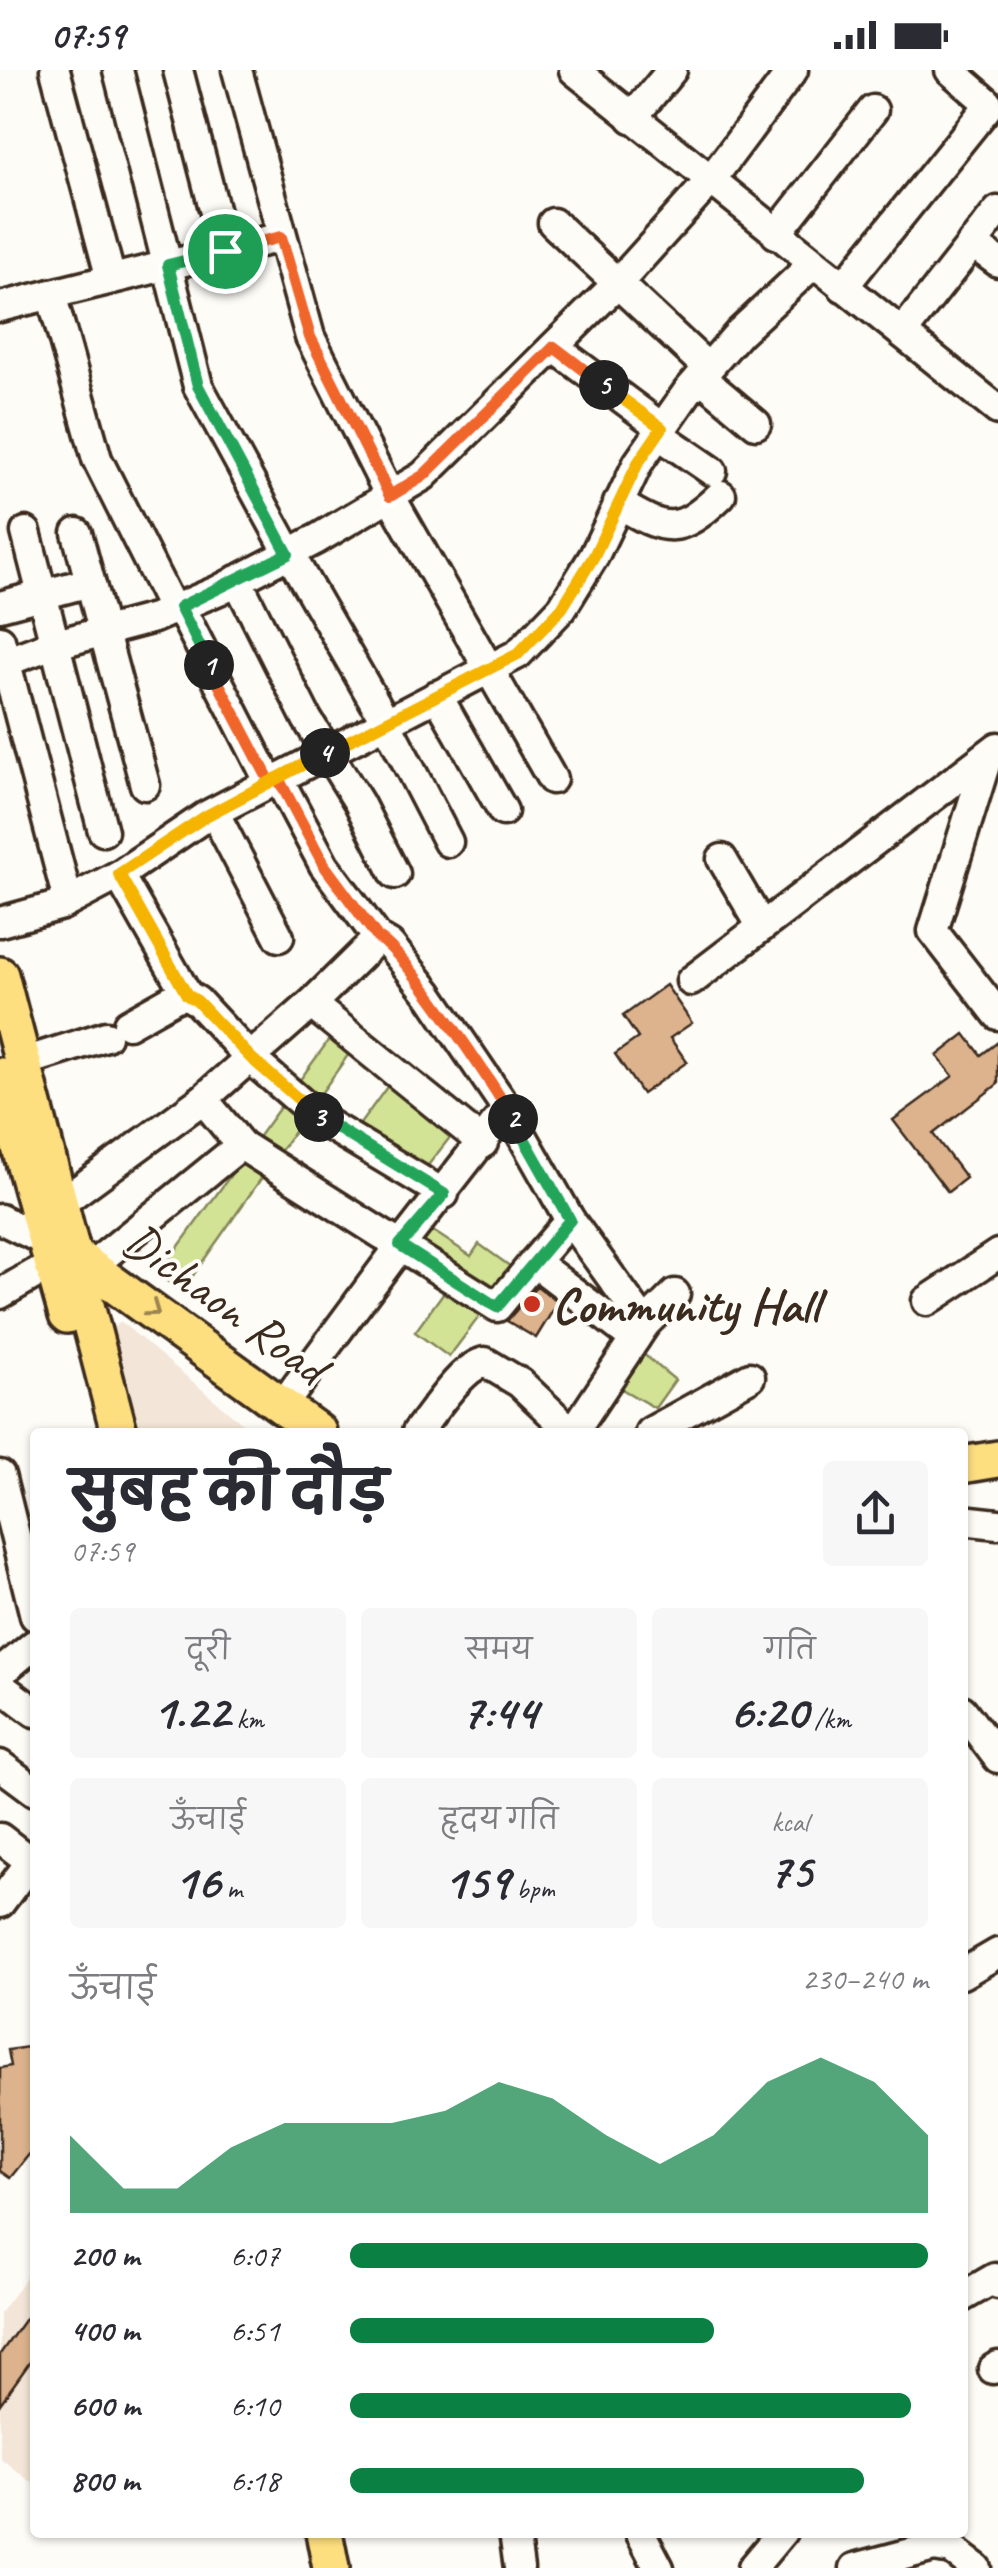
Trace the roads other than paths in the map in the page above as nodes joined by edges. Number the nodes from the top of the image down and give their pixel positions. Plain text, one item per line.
1 (55, 70) edge
2 (118, 70) edge
3 (178, 70) edge
4 (236, 70) edge
5 (574, 70) edge
6 (672, 70) edge
7 (793, 70) edge
8 (950, 70) edge
9 (874, 110) dead end
10 (632, 118) junction
11 (710, 181) junction
12 (998, 211) edge
13 (554, 223) dead end
14 (776, 234) junction
15 (281, 237) junction
16 (972, 242) junction
17 (225, 251) junction
18 (998, 262) edge
19 (814, 264) junction
20 (168, 265) junction
21 (111, 279) junction
22 (617, 284) junction
23 (843, 286) junction
24 (51, 294) junction
25 (0, 307) edge
26 (902, 333) junction
27 (554, 347) junction
28 (704, 373) junction
29 (998, 410) edge
30 (756, 424) dead end
31 (660, 431) junction
32 (390, 496) junction
33 (618, 503) junction
34 (26, 532) dead end
35 (77, 533) dead end
36 (288, 554) junction
37 (237, 580) junction
38 (90, 582) junction
39 (41, 596) junction
40 (0, 606) edge
41 (176, 608) junction
42 (102, 632) junction
43 (54, 645) junction
44 (2, 655) edge
45 (487, 670) junction
46 (438, 695) junction
47 (386, 722) junction
48 (993, 751) edge
49 (328, 752) junction
50 (552, 779) dead end
51 (274, 780) junction
52 (145, 785) dead end
53 (503, 811) dead end
54 (214, 812) junction
55 (103, 831) dead end
56 (448, 842) dead end
57 (722, 859) dead end
58 (119, 874) junction
59 (395, 874) dead end
60 (68, 901) junction
61 (0, 922) edge
62 (762, 927) junction
63 (280, 937) dead end
64 (378, 938) junction
65 (0, 975) edge
66 (691, 982) dead end
67 (187, 995) junction
68 (311, 1004) junction
69 (998, 1015) edge
70 (251, 1058) junction
71 (18, 1076) edge
72 (203, 1100) junction
73 (507, 1110) junction
74 (483, 1143) junction
75 (241, 1145) junction
76 (444, 1194) junction
77 (62, 1203) junction
78 (0, 1219) edge
79 (570, 1220) junction
80 (400, 1245) junction
81 (998, 1254) edge
82 (66, 1256) junction
83 (534, 1262) junction
84 (0, 1294) edge
85 (675, 1294) dead end
86 (927, 1301) dead end
87 (640, 1332) junction
88 (750, 1377) dead end
89 (282, 1406) junction
90 (94, 1428) edge
91 (118, 1428) edge
92 (312, 1428) edge
93 (420, 1428) edge
94 (566, 1428) edge
95 (569, 1428) edge
96 (657, 1428) edge
97 (998, 1458) edge
98 (968, 1464) edge
99 (0, 1475) edge
100 (968, 1521) edge
101 (998, 1524) edge
102 (30, 1596) edge
103 (30, 1648) edge
104 (0, 1673) edge
105 (0, 1686) edge
106 (30, 1708) edge
107 (968, 1718) edge
108 (998, 1758) edge
109 (0, 1765) edge
110 (30, 1787) edge
111 (0, 1838) edge
112 (30, 1857) edge
113 (30, 1863) edge
114 (0, 1903) edge
115 (998, 2284) edge
116 (968, 2293) edge
117 (325, 2538) edge
118 (348, 2538) edge
119 (515, 2538) edge
120 (643, 2538) edge
121 (777, 2538) edge
122 (931, 2540) edge
123 (889, 2564) edge
124 (331, 2568) edge
125 (352, 2568) edge
126 (519, 2568) edge
127 (659, 2568) edge
128 (752, 2568) edge
129 (855, 2568) edge
130 (976, 2568) edge

1 - 21 street
2 - 20 street
3 - 17 street
4 - 15 street
5 - 10 street
6 - 10 street
7 - 11 street
8 - 23 street
9 - 14 street
10 - 11 street
11 - 14 street
11 - 22 street
12 - 16 street
13 - 22 street
14 - 19 street
15 - 17 street
15 - 32 street
16 - 18 street
16 - 26 street
17 - 20 street
19 - 23 street
19 - 28 street
20 - 21 street
20 - 36 street
21 - 24 street
22 - 27 street
22 - 28 street
23 - 26 street
24 - 25 street
24 - 41 street
26 - 29 street
27 - 31 street
27 - 32 street
28 - 30 street
28 - 31 street
31 - 33 street
31 - 33 street
32 - 36 street
32 - 45 street
33 - 45 street
34 - 39 street
35 - 38 street
36 - 37 street
36 - 47 street
37 - 41 street
37 - 49 street
38 - 39 street
38 - 42 street
39 - 40 street
39 - 43 street
41 - 42 street
41 - 51 street
42 - 43 street
42 - 52 street
43 - 44 street
43 - 55 street
44 - 60 street
45 - 46 street
45 - 50 street
46 - 47 street
46 - 53 street
47 - 49 street
47 - 56 street
48 - 62 street
48 - 69 street
49 - 51 street
49 - 59 street
51 - 54 street
51 - 64 street
54 - 58 street
54 - 63 street
57 - 62 street
58 - 60 street
58 - 67 street
60 - 61 street
62 - 66 street
64 - 68 street
64 - 73 street
65 - 71 main road
67 - 70 street
67 - 71 street
68 - 70 street
68 - 74 street
70 - 72 street
70 - 76 street
71 - 77 main road
71 - 82 main road
72 - 75 street
72 - 77 street
73 - 74 street
73 - 79 street
74 - 76 street
75 - 80 street
75 - 82 street
76 - 80 street
77 - 82 main road
78 - 82 street, Dichaon Road
79 - 83 street
79 - 87 street
80 - 83 street
80 - 89 street
81 - 86 street
82 - 84 street
82 -> 89 main road, Dichaon Road
82 - 90 main road
82 - 91 main road
83 - 87 street
85 - 87 street
87 - 95 street
88 - 96 street
89 - 92 main road, Dichaon Road
93 - 94 street
97 - 98 main road
99 - 102 street
100 - 101 street
103 - 104 street
105 - 106 street
107 - 108 street
109 - 110 street
111 - 112 street
113 - 114 street
115 - 116 street
117 - 124 main road
118 - 125 main road
119 - 126 street
120 - 127 street
121 - 128 street
122 - 123 street
122 - 130 street
123 - 129 street

